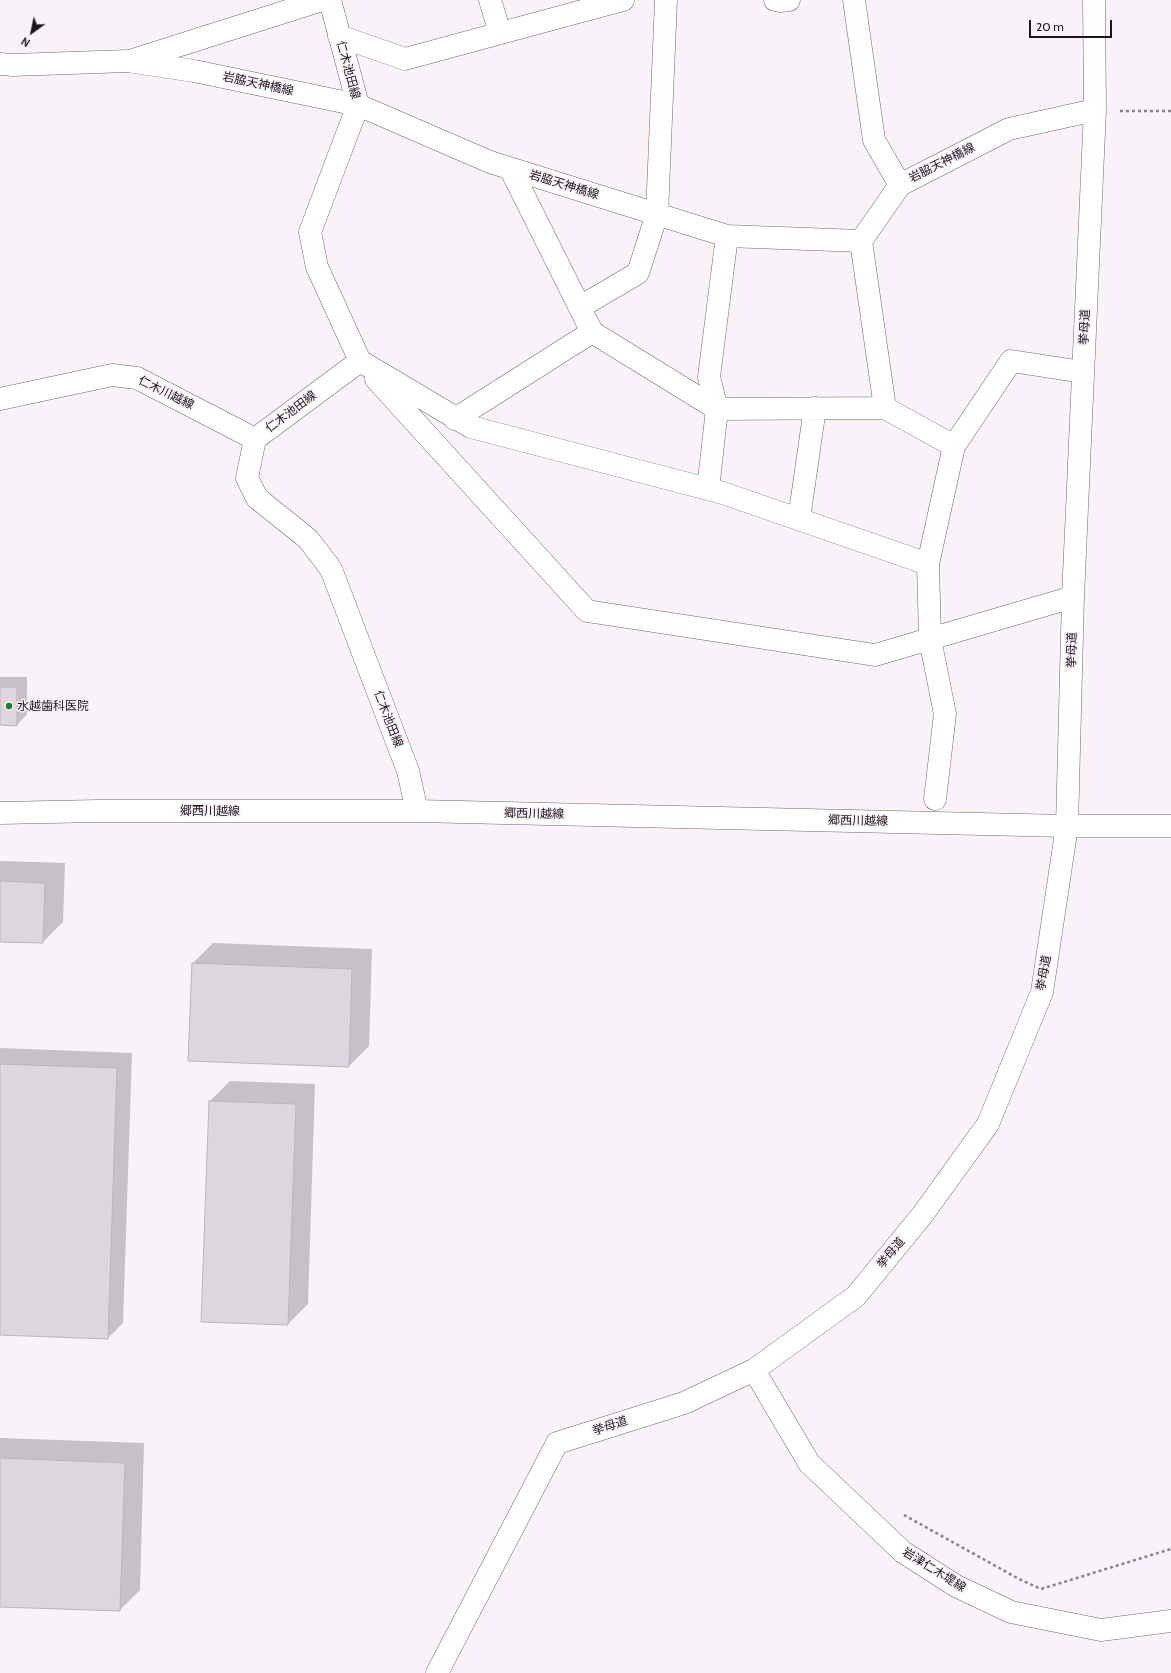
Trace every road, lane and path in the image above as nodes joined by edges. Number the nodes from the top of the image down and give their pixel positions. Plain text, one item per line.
1 (322, 0) edge
2 (330, 0) edge
3 (490, 0) edge
4 (623, 0) edge
5 (666, 0) edge
6 (775, 0) edge
7 (790, 0) edge
8 (854, 0) edge
9 (1094, 0) edge
10 (500, 33) junction
11 (339, 36) junction
12 (128, 61) junction
13 (0, 64) edge
14 (358, 105) junction
15 (1095, 110) junction
16 (1171, 111) edge
17 (510, 168) junction
18 (900, 185) junction
19 (658, 214) junction
20 (727, 236) junction
21 (861, 241) junction
22 (580, 307) junction
23 (592, 332) junction
24 (360, 361) junction
25 (1083, 372) junction
26 (0, 399) edge
27 (815, 408) junction
28 (885, 408) junction
29 (717, 409) junction
30 (455, 419) junction
31 (255, 439) junction
32 (954, 446) junction
33 (708, 489) junction
34 (799, 519) junction
35 (928, 564) junction
36 (1073, 597) junction
37 (930, 639) junction
38 (935, 800) dead end
39 (417, 811) junction
40 (0, 814) edge
41 (1067, 826) junction
42 (1171, 826) edge
43 (754, 1370) junction
44 (900, 1513) dead end
45 (1171, 1549) edge
46 (1171, 1621) edge
47 (437, 1673) edge

1 - 12 street
2 - 11 street, 仁木池田線
3 - 10 street
4 - 10 street
5 - 19 street
6 - 7 street
8 - 18 street
9 - 15 street, 挙母道
10 - 11 street
11 - 14 street, 仁木池田線
12 - 13 street, 岩脇天神橋線
12 - 14 street, 岩脇天神橋線
14 - 17 street, 岩脇天神橋線
14 - 24 street, 仁木池田線
15 - 16 path
15 - 18 street, 岩脇天神橋線
15 - 25 street, 挙母道
17 - 19 street, 岩脇天神橋線
17 - 22 street
18 - 21 street, 岩脇天神橋線
19 - 20 street, 岩脇天神橋線
19 - 22 street
20 - 21 street, 岩脇天神橋線
20 - 29 street
21 - 28 street
22 - 23 street
23 - 29 street
23 - 30 street
24 - 30 street
24 - 31 street, 仁木池田線
24 - 37 street
25 - 32 street
25 - 36 street, 挙母道
26 - 31 street, 仁木川越線
27 - 28 street
27 - 29 street
27 - 34 street
28 - 32 street
29 - 33 street
30 - 33 street
31 - 39 street, 仁木池田線
32 - 35 street
33 - 34 street
34 - 35 street
35 - 37 street
36 - 37 street
36 - 41 street, 挙母道
37 - 38 street
39 - 40 street, 郷西川越線
39 - 41 street, 郷西川越線
41 - 42 street, 郷西川越線
41 - 43 street, 挙母道
43 - 46 street, 岩津仁木堤線
43 - 47 street, 挙母道
44 - 45 path

